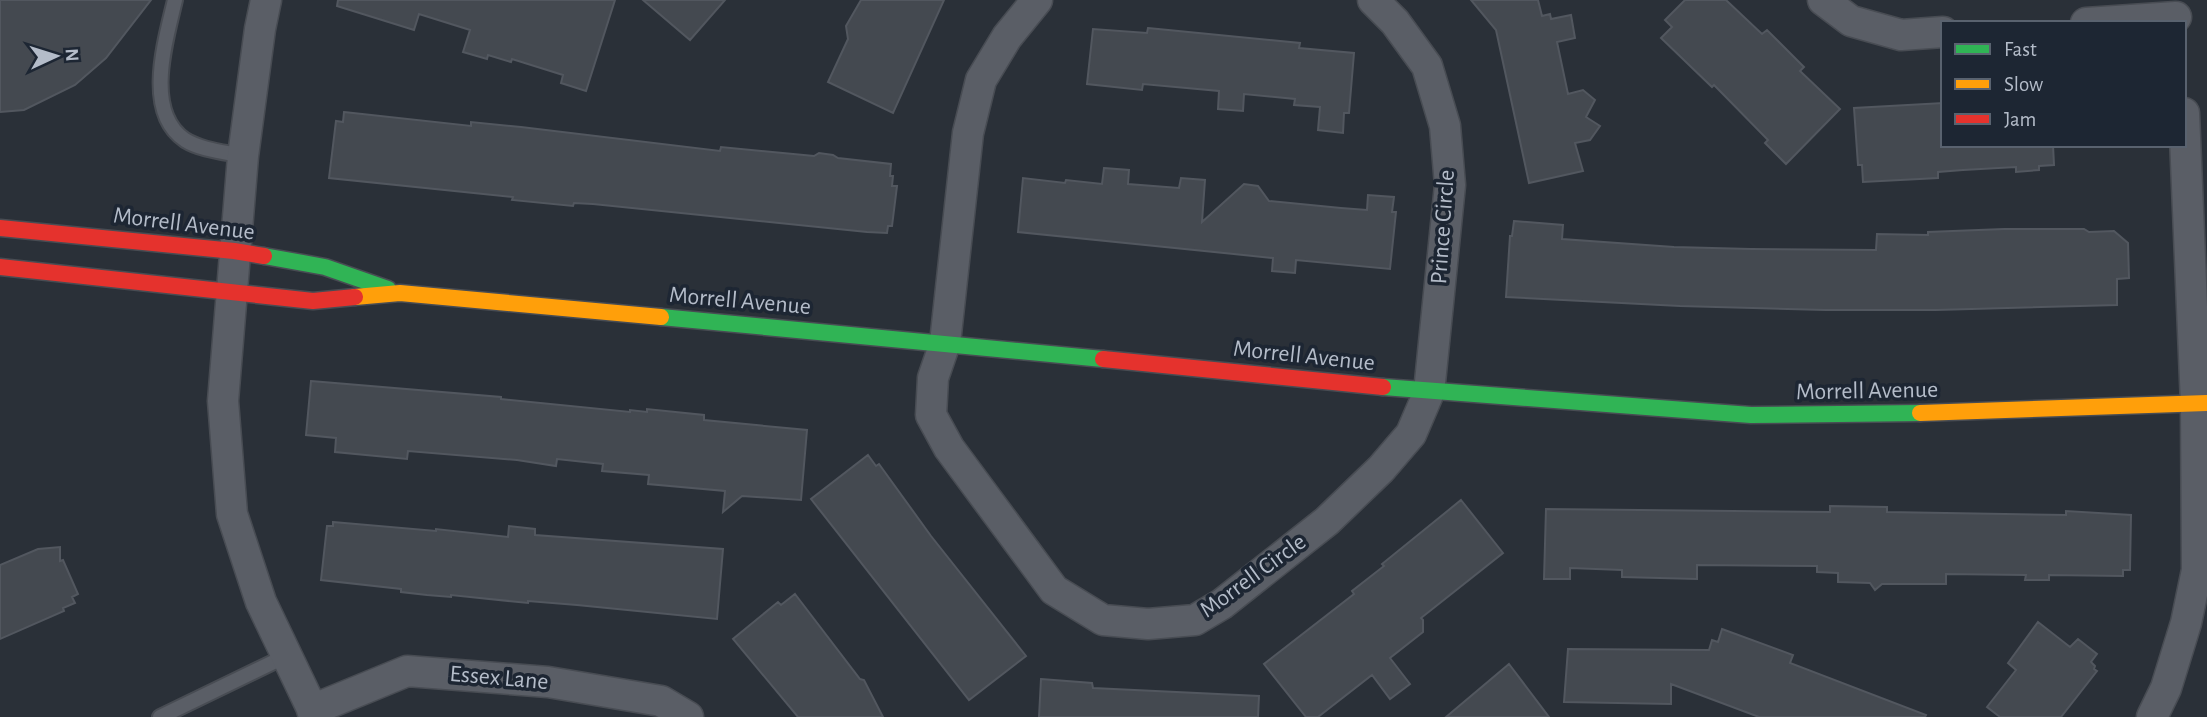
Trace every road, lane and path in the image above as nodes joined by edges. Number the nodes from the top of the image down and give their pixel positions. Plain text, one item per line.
1 (175, 0) edge
2 (266, 0) edge
3 (1037, 0) edge
4 (1373, 0) edge
5 (1823, 0) edge
6 (2175, 13) edge
7 (2104, 21) edge
8 (1941, 32) edge
9 (2193, 130) edge
10 (243, 156) junction
11 (0, 228) edge
12 (234, 251) junction
13 (0, 267) edge
14 (230, 291) junction
15 (400, 293) junction
16 (2200, 306) edge
17 (945, 343) junction
18 (1429, 392) junction
19 (2202, 403) edge
20 (2197, 625) edge
21 (286, 656) junction
22 (314, 714) edge
23 (160, 717) edge
24 (688, 717) edge
25 (2152, 717) edge

1 - 10 lane
2 - 10 street
3 - 17 street
4 - 18 street, Prince Circle
5 - 8 street
6 - 7 street
9 - 16 street
10 - 12 street
11 - 12 street, Morrell Avenue
12 - 14 street
12 - 15 street, Morrell Avenue
13 - 14 street, Morrell Avenue
14 - 15 street, Morrell Avenue
14 - 21 street
15 - 17 street, Morrell Avenue
16 - 19 street
17 - 18 street, Morrell Avenue
17 - 18 street, Morrell Circle
18 - 19 street, Morrell Avenue
19 - 20 street
20 - 25 street
21 - 22 street
21 - 23 lane
22 - 24 street, Essex Lane

